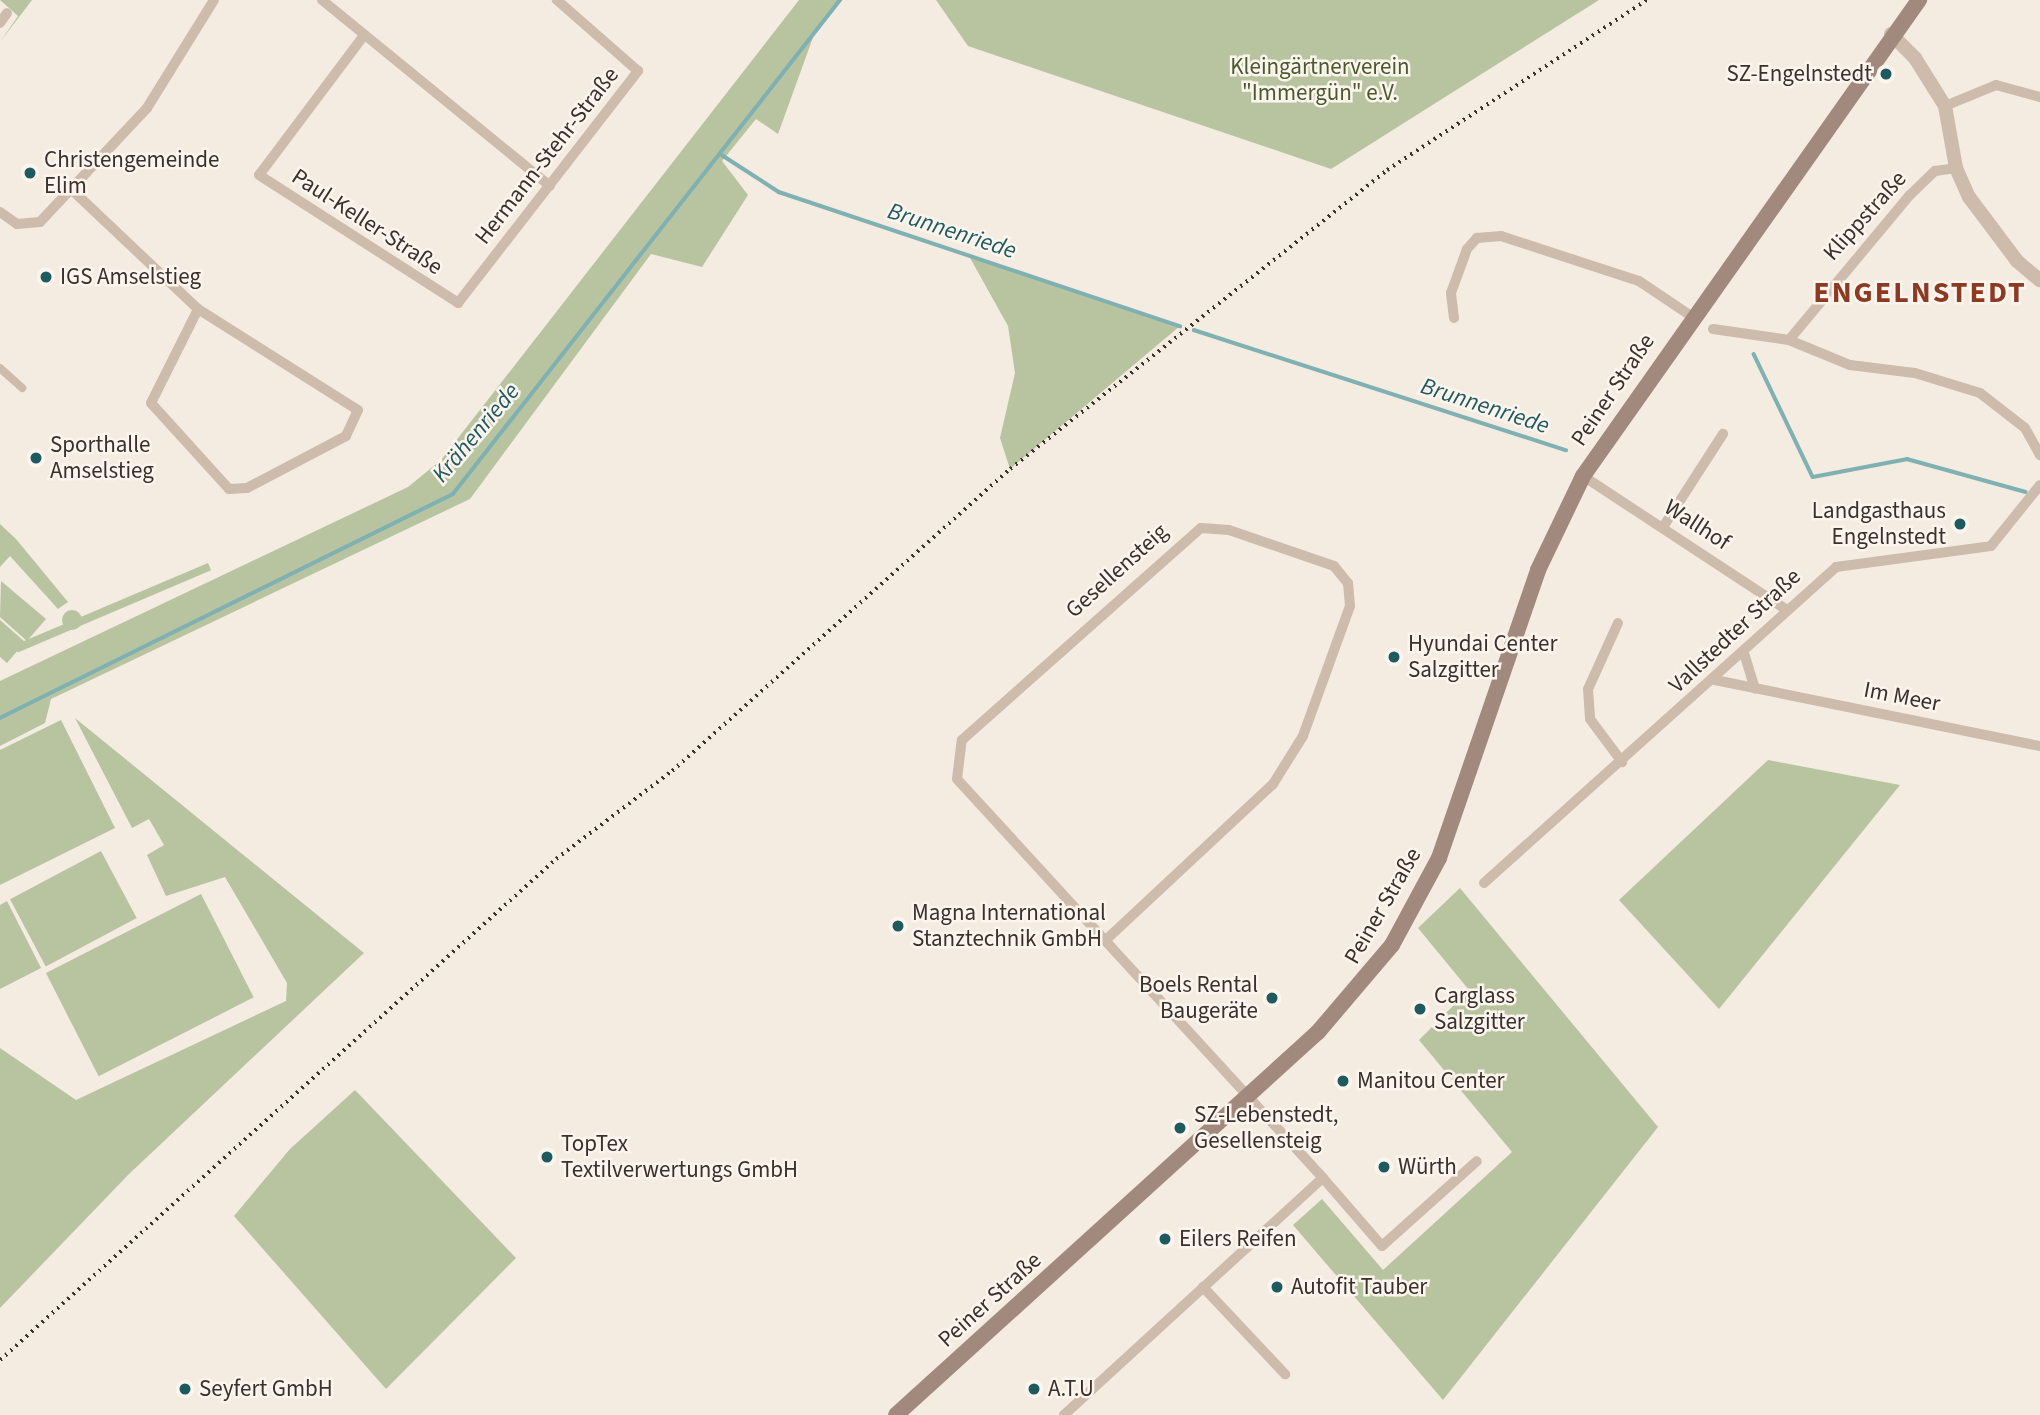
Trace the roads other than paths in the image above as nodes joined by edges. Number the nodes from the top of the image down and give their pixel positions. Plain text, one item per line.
1 (215, 0) edge
2 (322, 0) edge
3 (557, 0) edge
4 (1919, 0) edge
5 (1891, 34) junction
6 (362, 38) junction
7 (2040, 97) edge
8 (1945, 106) junction
9 (1956, 168) junction
10 (550, 186) junction
11 (71, 188) junction
12 (0, 212) edge
13 (2040, 280) edge
14 (458, 303) joint
15 (198, 309) junction
16 (1691, 316) junction
17 (1454, 318) dead end
18 (1713, 329) dead end
19 (1789, 340) junction
20 (0, 368) edge
21 (22, 388) dead end
22 (1723, 434) dead end
23 (2040, 455) edge
24 (1583, 476) junction
25 (2039, 483) edge
26 (1663, 527) junction
27 (1787, 610) junction
28 (1618, 623) dead end
29 (1744, 653) junction
30 (1715, 680) junction
31 (1755, 688) junction
32 (2040, 746) edge
33 (1622, 762) junction
34 (1484, 883) dead end
35 (1107, 939) junction
36 (1247, 1094) junction
37 (1477, 1161) dead end
38 (1323, 1178) junction
39 (1203, 1287) junction
40 (1285, 1374) dead end
41 (896, 1415) edge
42 (1064, 1415) edge

1 - 11 street
2 - 6 street
3 - 10 street, Hermann-Stehr-Straße
4 - 5 main road, Peiner Straße
5 - 8 street
5 - 16 main road, Peiner Straße
6 - 10 street
6 - 14 street, Paul-Keller-Straße
7 - 8 street
8 - 9 street
9 - 13 street
9 - 19 street, Klippstraße
10 - 14 street, Hermann-Stehr-Straße
11 - 12 street
11 - 15 street
15 - 15 street
16 - 17 street
16 - 24 main road, Peiner Straße
18 - 19 street
19 - 23 street
20 - 21 street
22 - 26 street
24 - 26 street, Wallhof
24 - 36 main road, Peiner Straße
25 - 27 street, Vallstedter Straße
26 - 27 street, Wallhof
27 - 29 street, Vallstedter Straße
28 - 33 street
29 - 30 street, Vallstedter Straße
29 - 31 street
30 - 31 street, Im Meer
30 - 33 street, Vallstedter Straße
31 - 32 street, Im Meer
33 - 34 street, Vallstedter Straße
35 - 35 street, Gesellensteig
35 - 36 street, Gesellensteig
36 - 38 street, Gesellensteig
36 - 41 main road, Peiner Straße
37 - 38 street, Gesellensteig
38 - 39 street
39 - 40 street
39 - 42 street

